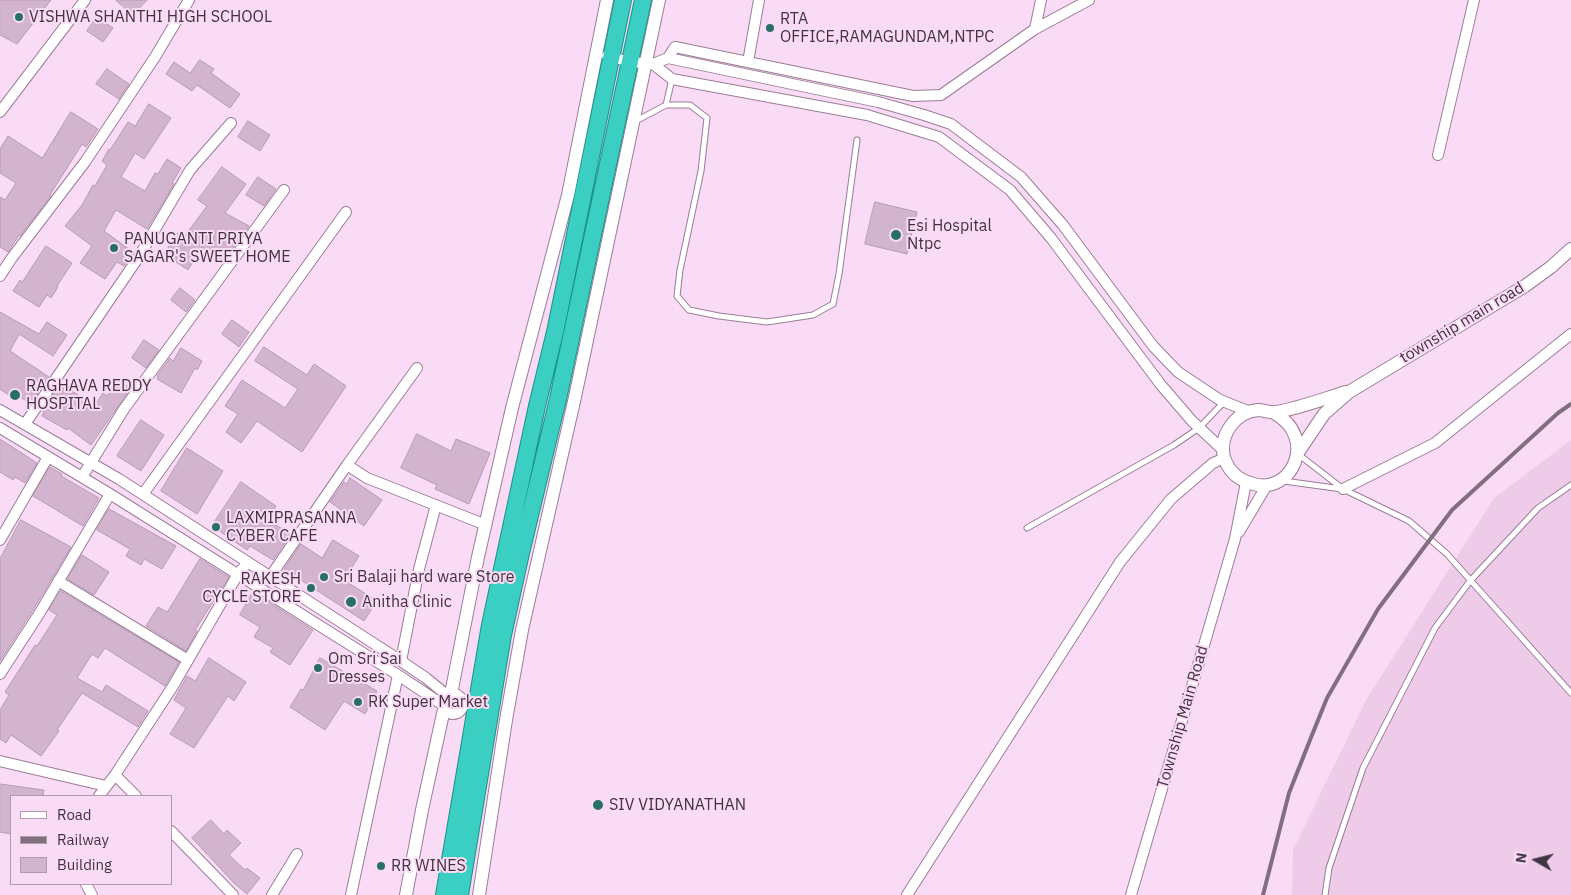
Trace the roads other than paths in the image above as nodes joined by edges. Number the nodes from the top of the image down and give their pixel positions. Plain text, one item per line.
1 (85, 0) edge
2 (189, 0) edge
3 (607, 0) edge
4 (623, 0) edge
5 (643, 0) edge
6 (659, 0) edge
7 (759, 0) edge
8 (1041, 0) edge
9 (1089, 0) edge
10 (1474, 0) edge
11 (1034, 29) junction
12 (604, 56) junction
13 (668, 58) junction
14 (748, 62) junction
15 (644, 63) junction
16 (672, 79) junction
17 (666, 105) junction
18 (593, 109) junction
19 (0, 112) edge
20 (634, 122) junction
21 (231, 123) dead end
22 (857, 140) dead end
23 (1438, 155) dead end
24 (284, 190) dead end
25 (346, 212) dead end
26 (1571, 249) edge
27 (0, 276) edge
28 (1571, 334) edge
29 (417, 368) dead end
30 (1349, 392) junction
31 (1224, 402) junction
32 (0, 410) edge
33 (1250, 412) junction
34 (1274, 413) junction
35 (25, 424) junction
36 (0, 428) edge
37 (1199, 428) junction
38 (1224, 454) junction
39 (1297, 454) junction
40 (48, 457) junction
41 (91, 463) junction
42 (347, 465) junction
43 (82, 477) junction
44 (1246, 482) junction
45 (1273, 483) junction
46 (1571, 485) edge
47 (1342, 489) junction
48 (110, 494) junction
49 (144, 494) junction
50 (436, 505) junction
51 (486, 525) junction
52 (1026, 528) dead end
53 (1235, 539) junction
54 (0, 540) edge
55 (248, 562) junction
56 (238, 574) junction
57 (270, 577) junction
58 (58, 581) junction
59 (1470, 581) junction
60 (188, 660) junction
61 (401, 661) junction
62 (0, 674) edge
63 (398, 675) junction
64 (1571, 693) edge
65 (446, 701) junction
66 (483, 716) junction
67 (0, 761) edge
68 (115, 775) junction
69 (106, 786) junction
70 (100, 795) edge
71 (135, 795) edge
72 (172, 832) edge
73 (297, 854) dead end
74 (233, 895) edge
75 (272, 895) edge
76 (350, 895) edge
77 (406, 895) edge
78 (444, 895) edge
79 (460, 895) edge
80 (479, 895) edge
81 (907, 895) edge
82 (1131, 895) edge
83 (1325, 895) edge

1 - 19 street
2 - 27 street
3 - 12 street
4 - 12 highway
5 - 15 highway
6 - 15 street
7 - 14 street
8 - 11 street
9 - 11 street
10 - 23 street
11 - 14 street
12 - 15 street
12 - 18 highway
13 - 14 street
13 - 15 street
13 - 31 street
15 - 16 street
15 - 20 street
15 - 66 highway
16 - 17 lane
16 - 37 street
17 - 20 lane
17 - 22 lane
18 - 51 street
18 - 66 highway
20 - 66 street
21 - 35 street
24 - 41 street
25 - 49 street
26 - 30 street, township main road
28 - 47 street
29 - 42 street
30 - 34 street, township main road
30 - 39 street, township main road
31 - 33 street
31 - 37 lane
32 - 35 street
33 - 34 street, township main road
33 - 38 street
34 - 39 street
35 - 41 street
36 - 40 street
37 - 38 street
37 - 52 lane
38 - 44 street
38 - 81 street
39 - 45 street, township main road
39 - 47 lane
40 - 43 street
40 - 54 street
41 - 43 street
41 - 49 street
42 - 50 street
42 - 57 street
43 - 48 street
44 - 45 street
44 - 53 street, Township Main Road
45 - 47 lane
45 - 53 street, Township Main Road
46 - 59 lane
47 - 59 lane
48 - 56 street
48 - 58 street
49 - 55 street
50 - 51 street
50 - 61 street
51 - 65 street
53 - 82 street, Township Main Road
55 - 56 street
55 - 57 street
56 - 60 street
56 - 63 street
57 - 61 street
58 - 60 street
58 - 62 street
59 - 64 lane
59 - 83 lane
60 - 68 street
61 - 65 street
63 - 65 street
63 - 76 street
65 - 66 street
65 - 66 street
65 - 77 street
66 - 78 highway
66 - 79 highway
66 - 80 street
67 - 69 street
68 - 69 street
68 - 71 street
69 - 70 street
72 - 74 street
73 - 75 street

